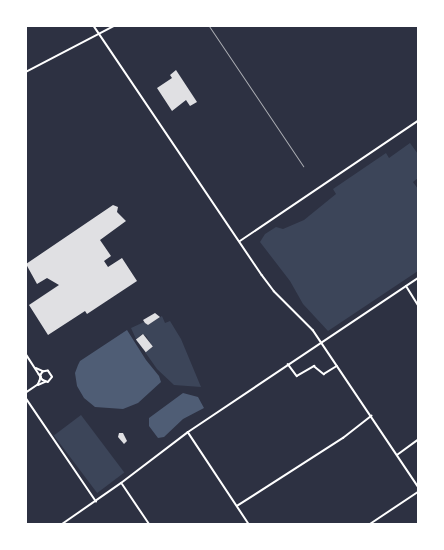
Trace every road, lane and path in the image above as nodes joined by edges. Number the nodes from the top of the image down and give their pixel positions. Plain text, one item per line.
1 (94, 26) edge
2 (114, 26) edge
3 (100, 34) junction
4 (26, 72) edge
5 (418, 121) edge
6 (240, 241) junction
7 (418, 278) edge
8 (406, 286) junction
9 (418, 304) edge
10 (321, 342) junction
11 (26, 354) edge
12 (288, 364) junction
13 (34, 366) junction
14 (338, 366) junction
15 (45, 371) junction
16 (41, 377) junction
17 (46, 382) junction
18 (38, 385) junction
19 (26, 393) edge
20 (26, 398) edge
21 (371, 416) junction
22 (188, 432) junction
23 (418, 440) edge
24 (397, 455) junction
25 (121, 483) junction
26 (418, 486) edge
27 (418, 492) edge
28 (96, 501) junction
29 (236, 506) junction
30 (62, 524) edge
31 (149, 524) edge
32 (249, 524) edge
33 (370, 524) edge

1 - 3 street
2 - 3 street
3 - 4 street
3 - 6 street
5 - 6 street
6 - 10 street
7 - 8 main road
8 - 9 main road
8 - 10 main road
10 - 12 main road
10 - 14 street
11 - 13 street
12 - 14 street
12 - 22 main road
13 - 15 street
13 - 16 street
14 - 21 street
15 - 16 street
15 - 17 street
16 - 17 street
16 - 18 street
17 - 18 street
18 - 19 street
20 - 28 street
21 - 24 street
21 - 29 street
22 - 25 main road
22 - 29 street
23 - 24 street
24 - 26 street
25 - 28 main road
25 - 31 main road
27 - 33 street
28 - 30 main road
29 - 32 street

